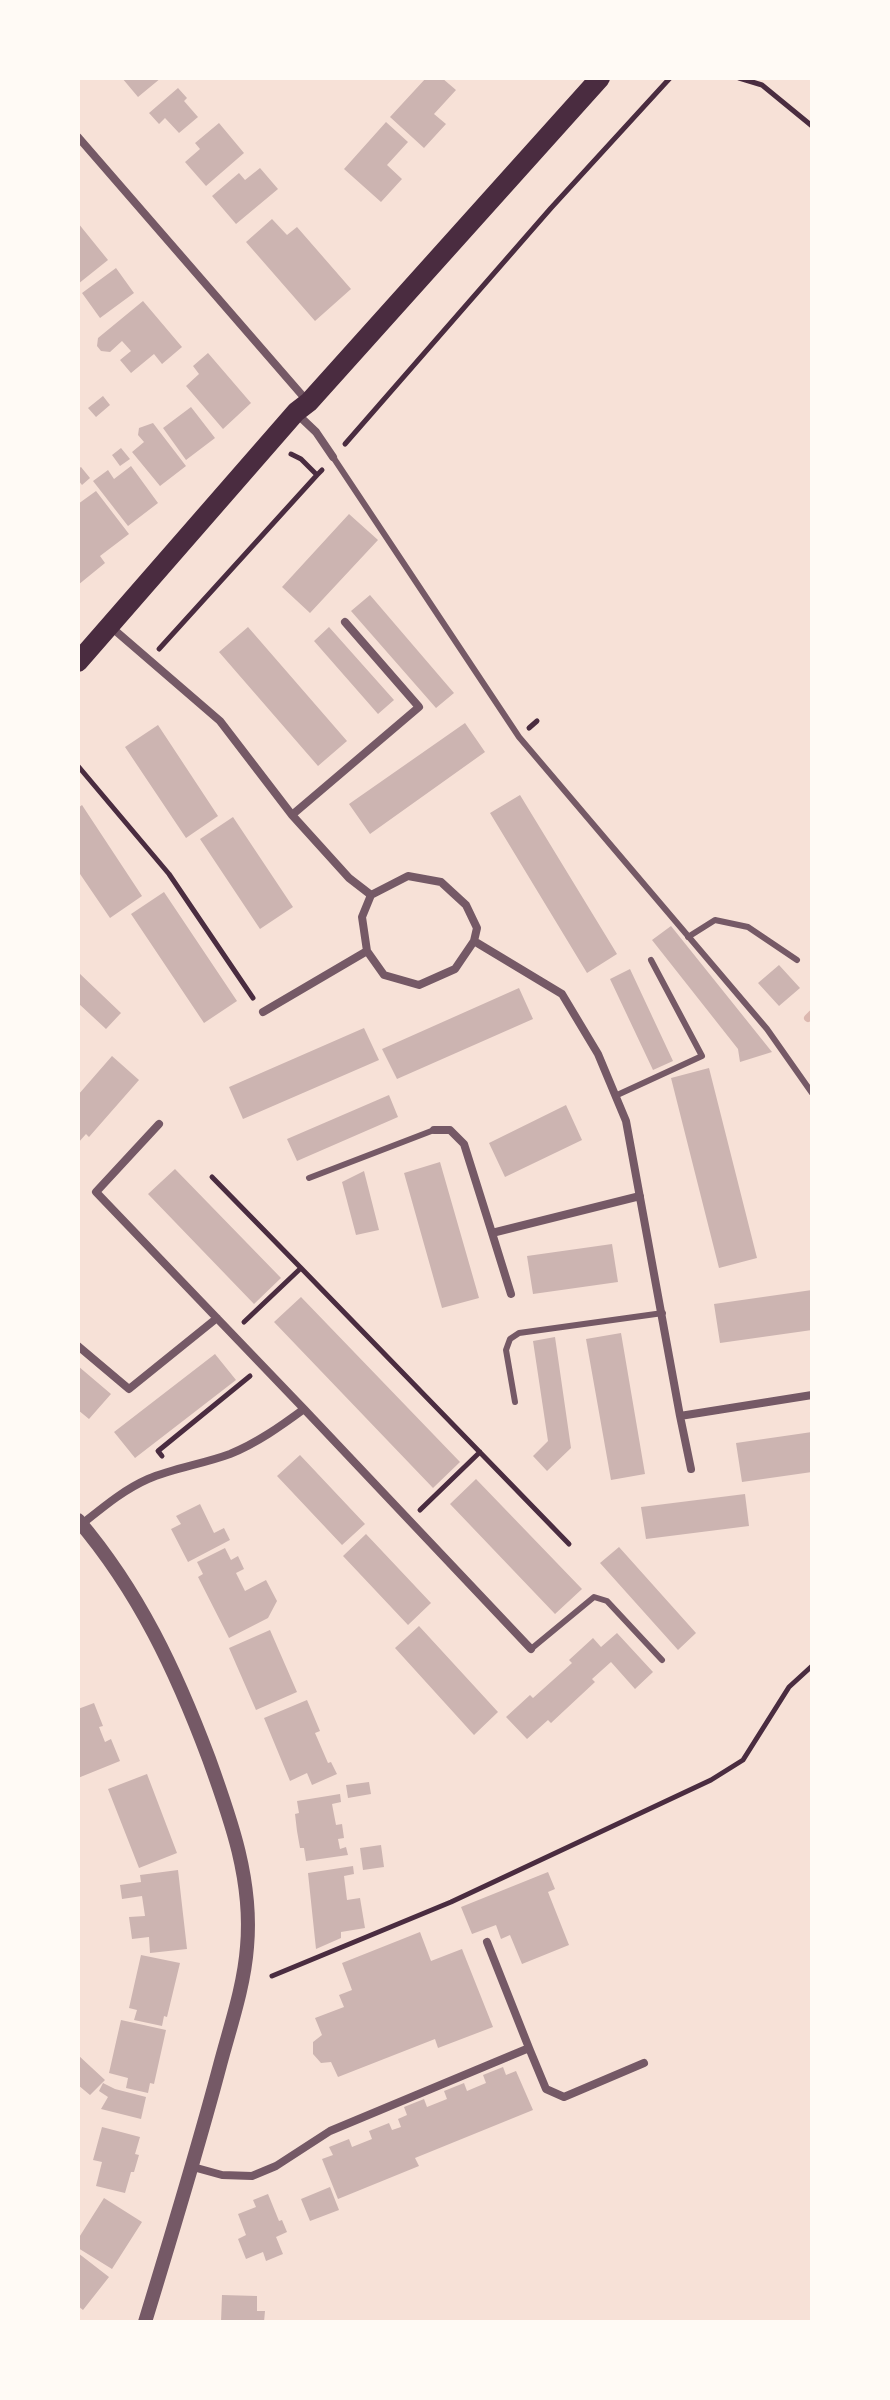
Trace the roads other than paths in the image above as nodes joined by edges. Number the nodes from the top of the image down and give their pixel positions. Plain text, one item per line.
1 (600, 78) edge
2 (78, 137) edge
3 (302, 407) junction
4 (333, 457) joint
5 (345, 622) dead end
6 (109, 626) junction
7 (78, 662) edge
8 (292, 815) junction
9 (371, 895) junction
10 (688, 937) junction
11 (474, 941) junction
12 (367, 951) junction
13 (651, 960) dead end
14 (797, 960) dead end
15 (263, 1012) road end
16 (812, 1093) edge
17 (615, 1096) junction
18 (159, 1124) dead end
19 (434, 1130) joint
20 (309, 1178) dead end
21 (640, 1196) junction
22 (492, 1233) junction
23 (511, 1294) dead end
24 (663, 1313) junction
25 (217, 1318) junction
26 (78, 1346) edge
27 (812, 1395) edge
28 (515, 1402) dead end
29 (304, 1409) junction
30 (680, 1416) junction
31 (691, 1469) dead end
32 (80, 1522) edge
33 (531, 1649) joint
34 (662, 1660) dead end
35 (487, 1942) dead end
36 (529, 2048) junction
37 (644, 2063) dead end
38 (193, 2167) junction
39 (145, 2322) edge

1 - 3 main road
2 - 3 street
3 - 4 street
3 - 6 main road
4 - 10 lane
5 - 8 street
6 - 7 main road
6 - 8 street
8 - 9 street
9 - 11 street
9 - 12 street
10 - 14 lane
10 - 16 lane
11 - 12 street
11 - 17 street
12 - 15 street
13 - 17 lane
17 - 21 street
18 - 25 street
19 - 20 lane
19 - 22 street
21 - 22 street
21 - 24 street
22 - 23 street
24 - 28 lane
24 - 30 street
25 - 26 street
25 - 29 street
27 - 30 street
29 - 32 street
29 - 33 street
30 - 31 street
32 - 38 street
33 - 34 lane
35 - 36 street
36 - 37 street
36 - 38 street
38 - 39 street

